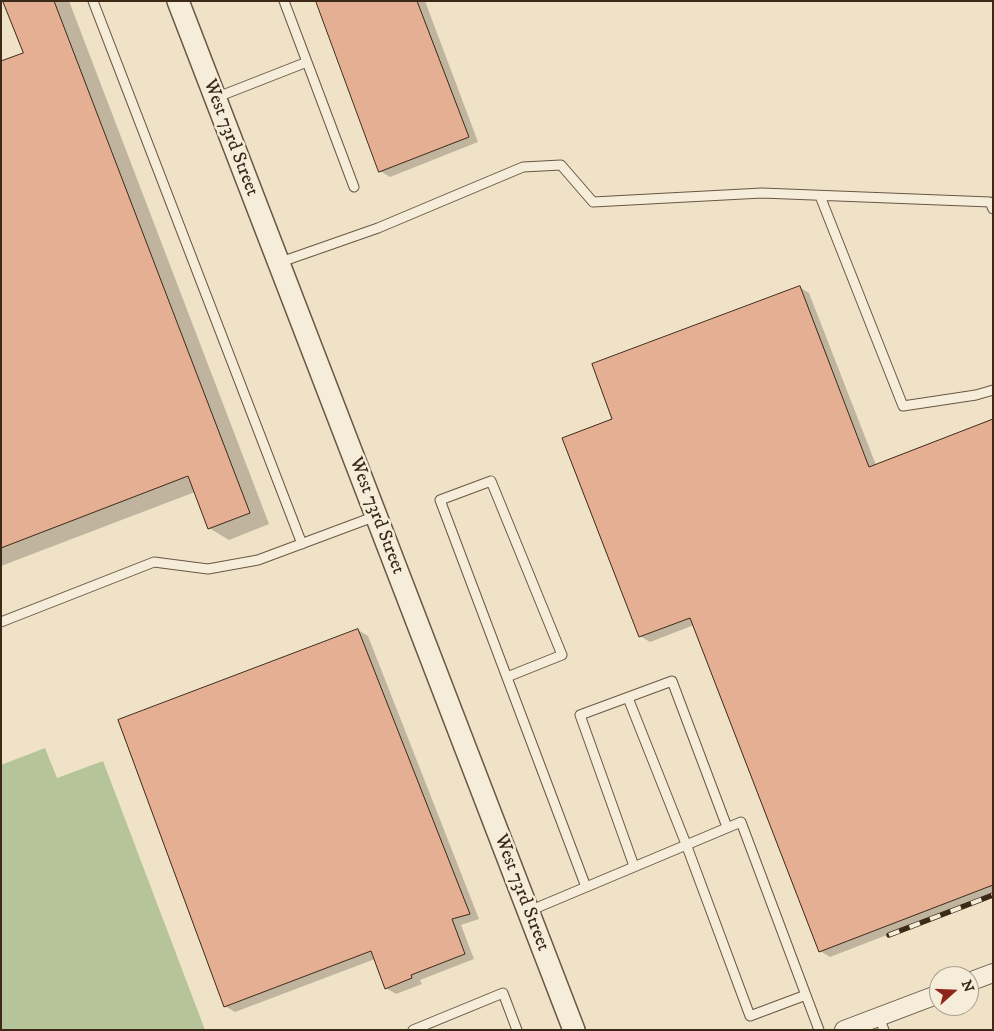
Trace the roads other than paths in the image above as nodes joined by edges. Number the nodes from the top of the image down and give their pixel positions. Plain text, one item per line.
1 (93, 1) edge
2 (178, 1) edge
3 (284, 1) edge
4 (307, 62) junction
5 (215, 98) junction
6 (354, 187) dead end
7 (820, 196) junction
8 (993, 209) edge
9 (278, 262) junction
10 (993, 390) edge
11 (376, 516) junction
12 (302, 544) junction
13 (1, 622) edge
14 (507, 677) junction
15 (628, 698) junction
16 (727, 827) junction
17 (686, 844) junction
18 (634, 866) junction
19 (586, 887) junction
20 (528, 911) junction
21 (993, 973) edge
22 (979, 978) edge
23 (806, 995) junction
24 (929, 999) edge
25 (881, 1023) edge
26 (412, 1030) edge
27 (517, 1030) edge
28 (574, 1030) edge
29 (819, 1030) edge
30 (845, 1030) edge

1 - 12 lane
2 - 5 street, West 73rd Street
3 - 4 lane
4 - 5 lane
4 - 6 lane
5 - 9 street, West 73rd Street
7 - 8 lane
7 - 9 lane
7 - 10 lane
9 - 11 street, West 73rd Street
11 - 12 lane
11 - 20 street, West 73rd Street
12 - 13 lane
14 - 14 lane
14 - 19 lane
15 - 16 lane
15 - 17 lane
15 - 18 lane
16 - 17 lane
16 - 23 lane
17 - 18 lane
17 - 23 lane
18 - 19 lane
19 - 20 lane
20 - 28 street, West 73rd Street
21 - 22 street
23 - 29 lane
24 - 25 street
25 - 30 street
26 - 27 lane

